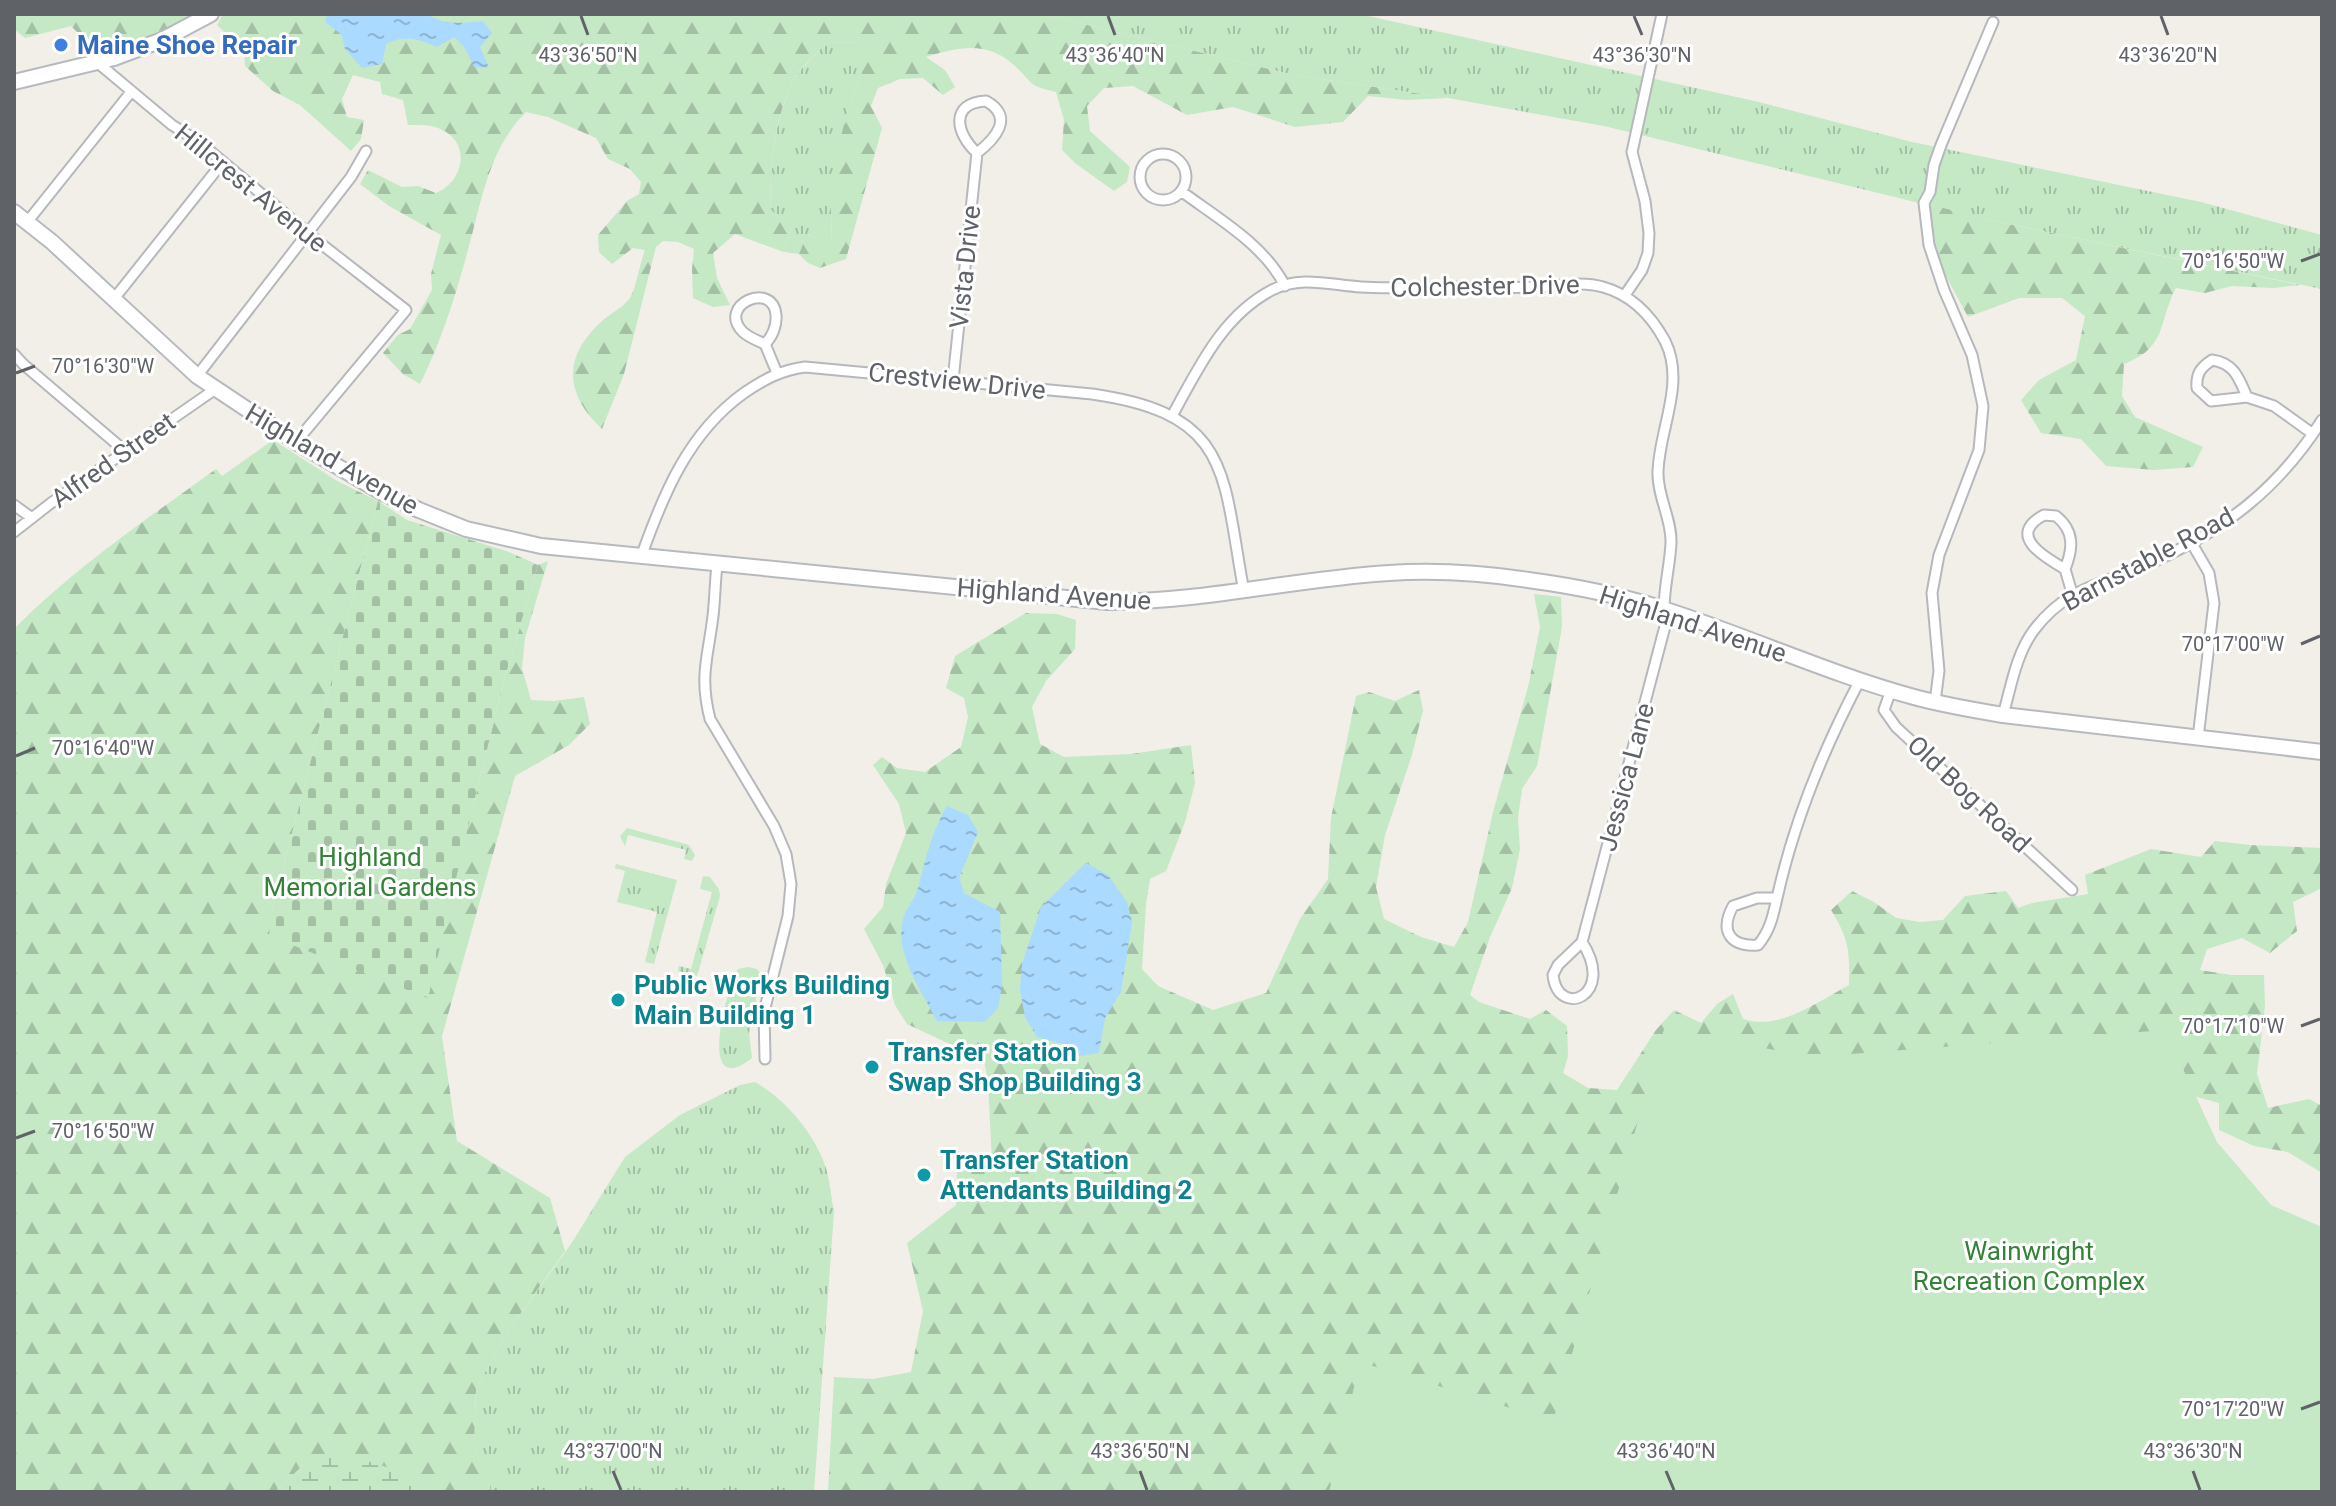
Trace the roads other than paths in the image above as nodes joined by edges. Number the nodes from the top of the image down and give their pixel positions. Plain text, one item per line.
1 (211, 14) edge
2 (1662, 14) edge
3 (1993, 22) dead end
4 (98, 63) junction
5 (14, 82) edge
6 (131, 92) junction
7 (366, 151) dead end
8 (977, 153) junction
9 (222, 163) junction
10 (1181, 191) junction
11 (14, 212) edge
12 (28, 221) junction
13 (308, 233) junction
14 (1285, 286) junction
15 (1625, 295) junction
16 (113, 300) junction
17 (765, 344) junction
18 (14, 354) edge
19 (777, 373) junction
20 (197, 376) junction
21 (953, 380) junction
22 (214, 390) junction
23 (2247, 397) junction
24 (1172, 416) junction
25 (2322, 420) edge
26 (2313, 434) junction
27 (296, 442) junction
28 (125, 451) junction
29 (14, 505) edge
30 (32, 518) junction
31 (14, 532) edge
32 (2191, 542) junction
33 (641, 557) junction
34 (1669, 560) joint
35 (717, 565) junction
36 (2065, 569) junction
37 (1244, 592) junction
38 (2072, 593) junction
39 (1666, 610) junction
40 (1860, 680) junction
41 (1891, 690) junction
42 (1935, 702) junction
43 (2003, 715) junction
44 (2198, 738) junction
45 (2322, 752) edge
46 (2072, 890) dead end
47 (1777, 898) junction
48 (1582, 942) junction
49 (765, 1059) dead end

1 - 4 street
2 - 15 street
3 - 42 street
4 - 5 street
4 - 6 street, Hillcrest Avenue
6 - 9 street, Hillcrest Avenue
6 - 12 street
7 - 13 street
8 - 8 street
8 - 21 street, Vista Drive
9 - 13 street, Hillcrest Avenue
9 - 16 street
10 - 10 street
10 - 14 street
11 - 12 street, Highland Avenue
12 - 16 street, Highland Avenue
13 - 20 street
13 - 27 street, Hillcrest Avenue
14 - 15 street, Colchester Drive
14 - 24 street, Colchester Drive
15 - 34 street, Colchester Drive
16 - 20 street, Highland Avenue
17 - 17 street
17 - 19 street
18 - 28 street
19 - 21 street, Crestview Drive
19 - 33 street, Crestview Drive
20 - 22 street, Highland Avenue
21 - 24 street, Crestview Drive
22 - 27 street, Highland Avenue
22 - 28 street, Alfred Street
23 - 23 street
23 - 26 street
24 - 37 street, Crestview Drive
25 - 26 street, Barnstable Road
26 - 32 street, Barnstable Road
27 - 33 street, Highland Avenue
28 - 30 street, Alfred Street
29 - 30 street
30 - 31 street, Alfred Street
32 - 38 street, Barnstable Road
32 - 44 street
33 - 35 street, Highland Avenue
34 - 39 street, Jessica Lane
35 - 37 street, Highland Avenue
35 - 49 street
36 - 36 street
36 - 38 street
37 - 39 street, Highland Avenue
38 - 43 street, Barnstable Road
39 - 40 street, Highland Avenue
39 - 48 street, Jessica Lane
40 - 41 street, Highland Avenue
40 - 47 street
41 - 42 street, Highland Avenue
41 - 46 street, Old Bog Road
42 - 43 street, Highland Avenue
43 - 44 street, Highland Avenue
44 - 45 street, Highland Avenue
47 - 47 street
48 - 48 street, Jessica Lane

